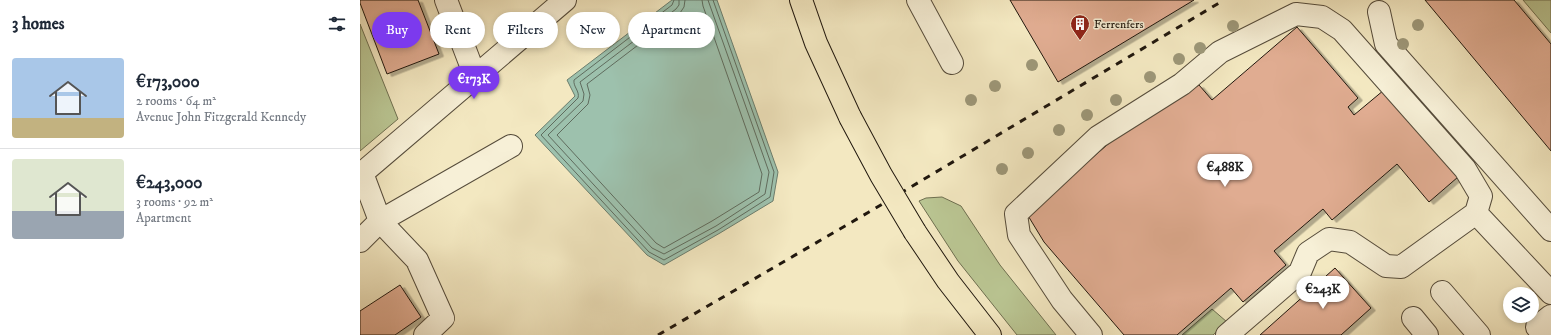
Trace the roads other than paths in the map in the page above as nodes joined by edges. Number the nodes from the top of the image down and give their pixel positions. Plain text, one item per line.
1 (446, 0) edge
2 (565, 0) edge
3 (801, 0) edge
4 (918, 0) edge
5 (1378, 12) dead end
6 (952, 63) dead end
7 (475, 76) junction
8 (511, 146) dead end
9 (361, 174) edge
10 (1476, 213) junction
11 (380, 221) junction
12 (1551, 230) edge
13 (360, 241) edge
14 (1442, 292) dead end
15 (1551, 293) edge
16 (1413, 318) dead end
17 (425, 335) edge
18 (990, 335) edge
19 (1091, 335) edge
20 (1226, 335) edge
21 (1427, 335) edge
22 (1479, 335) edge

1 - 7 street
2 - 7 street
3 - 18 main road, bridge
4 - 6 street
5 - 12 street
7 - 9 street
8 - 11 street
9 - 11 street
10 - 15 street
10 - 19 street
10 - 20 street
11 - 13 street
11 - 17 street
14 - 22 street
16 - 21 street

